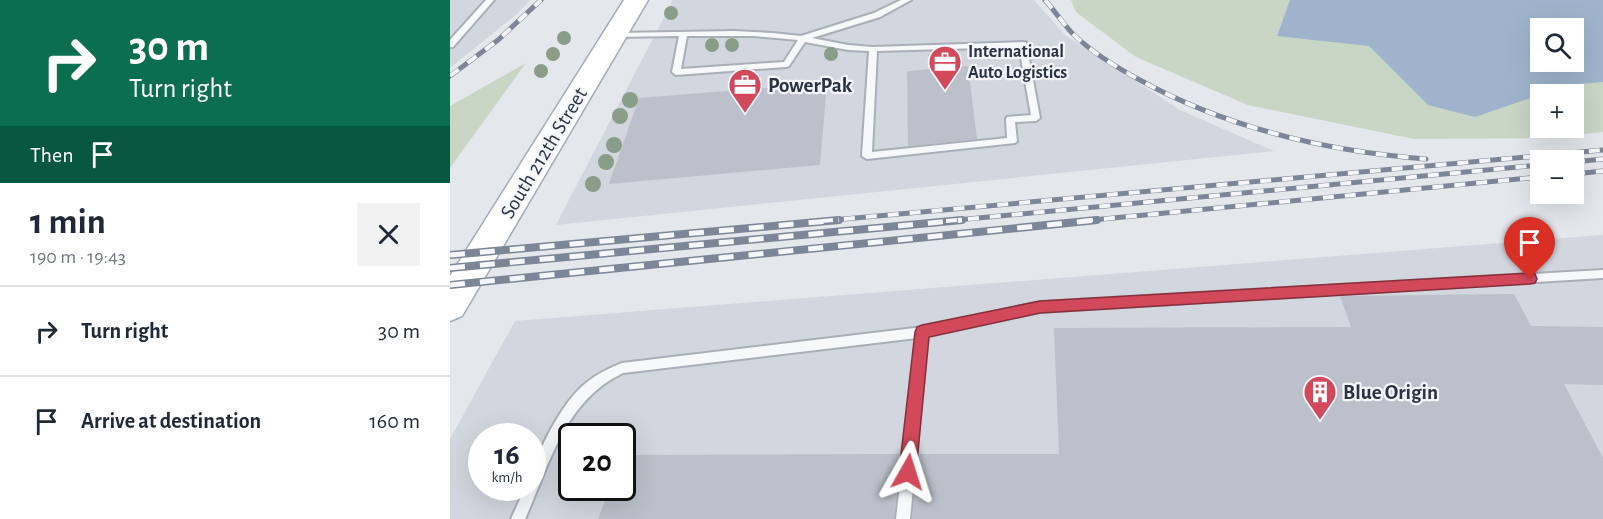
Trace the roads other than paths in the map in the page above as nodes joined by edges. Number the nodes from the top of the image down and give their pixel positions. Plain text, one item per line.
1 (490, 0) edge
2 (636, 0) edge
3 (907, 0) edge
4 (615, 35) junction
5 (683, 35) junction
6 (804, 38) junction
7 (450, 45) edge
8 (873, 49) junction
9 (1603, 274) edge
10 (450, 306) edge
11 (922, 332) junction
12 (546, 457) edge
13 (526, 501) edge
14 (518, 519) edge
15 (903, 519) edge

1 - 7 lane
2 - 4 main road, South 212th Street
3 - 6 lane
4 - 5 lane
4 - 10 main road, South 212th Street
5 - 6 lane
5 - 6 lane
6 - 8 lane
8 - 8 lane
9 - 11 lane
11 - 12 lane
11 - 15 lane
13 - 14 lane

